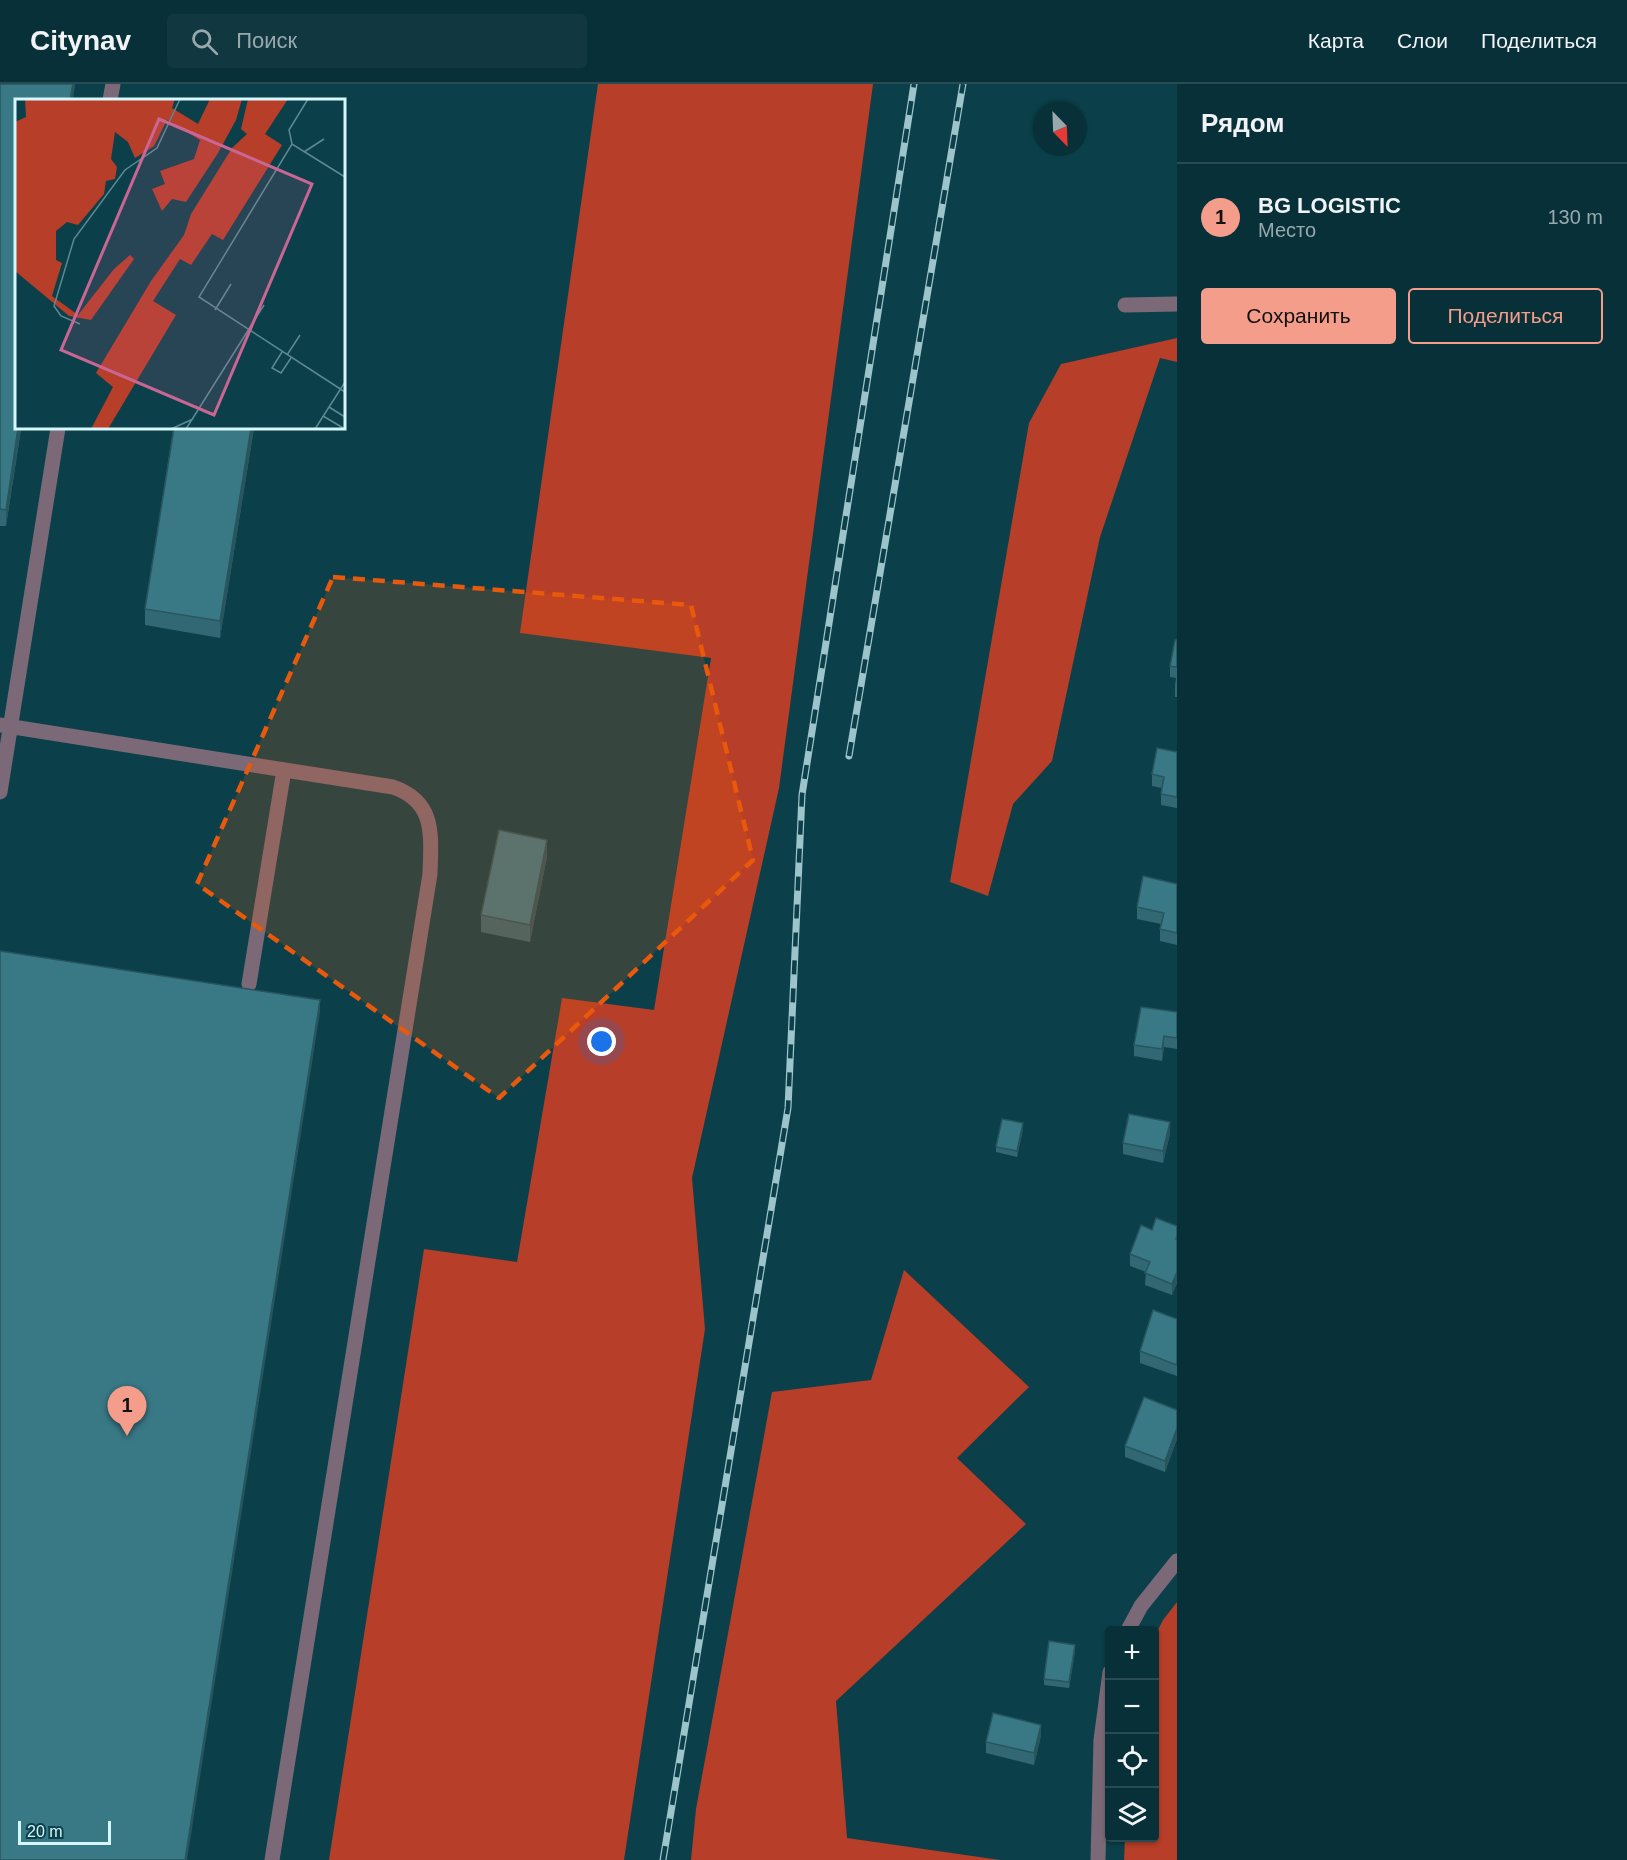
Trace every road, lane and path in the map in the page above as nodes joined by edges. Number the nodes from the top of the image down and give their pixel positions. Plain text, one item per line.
1 (113, 84) edge
2 (110, 99) edge
3 (1177, 304) edge
4 (1125, 305) dead end
5 (58, 429) edge
6 (6, 726) edge
7 (284, 770) junction
8 (0, 792) edge
9 (249, 984) dead end
10 (1177, 1561) edge
11 (1130, 1626) edge
12 (1109, 1680) edge
13 (272, 1860) edge
14 (1098, 1860) edge

1 - 2 street
3 - 4 street
5 - 6 street
6 - 7 street
6 - 8 street
7 - 9 street
7 - 13 street
10 - 11 street
12 - 14 street

